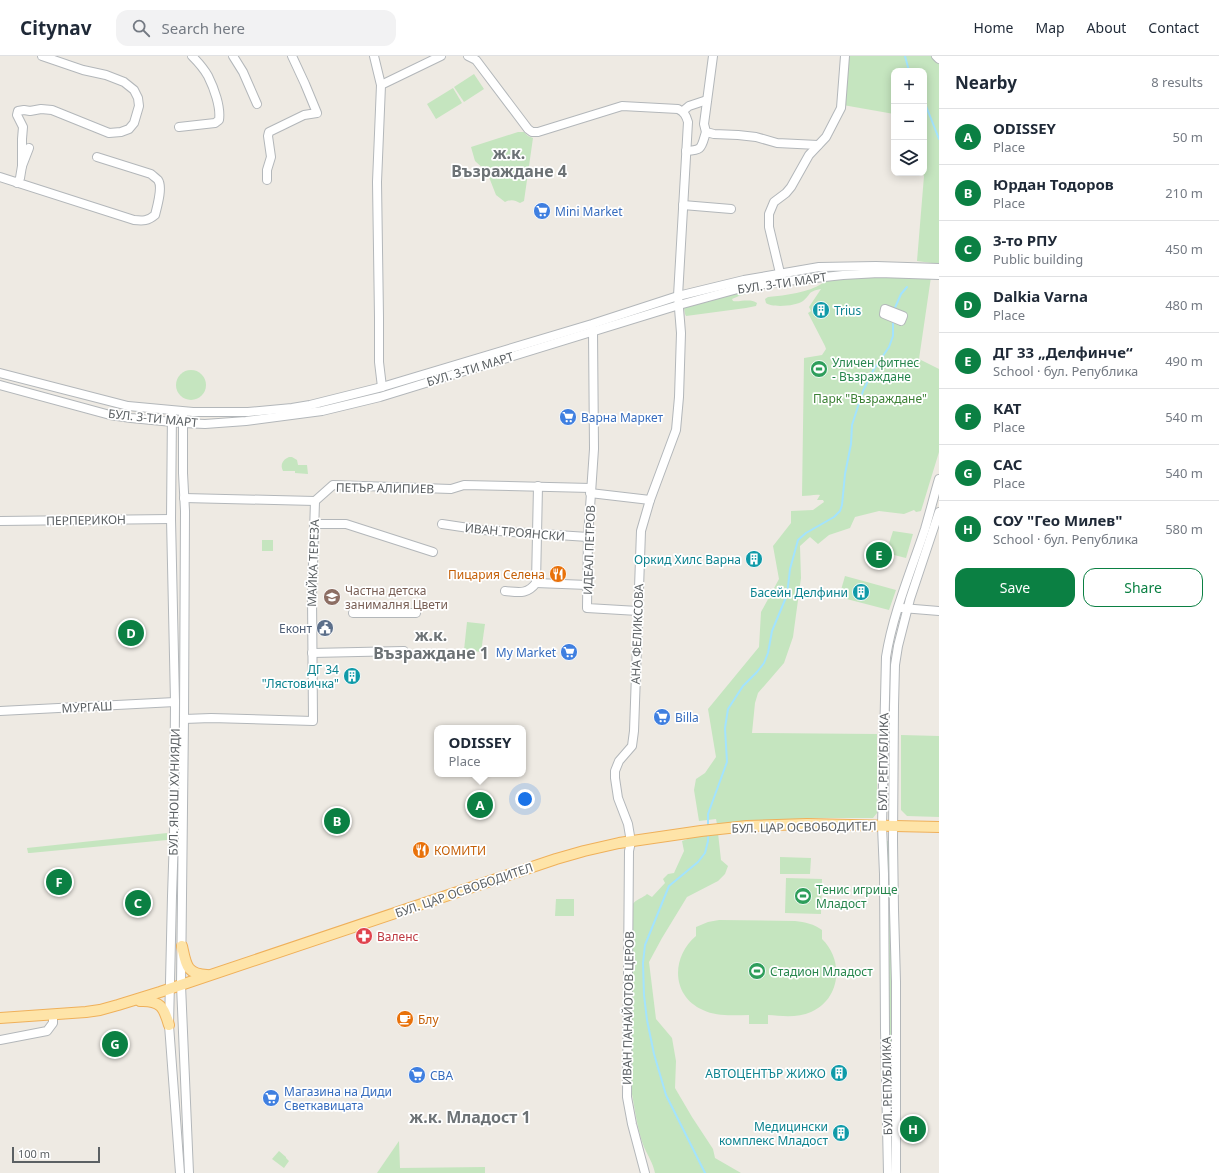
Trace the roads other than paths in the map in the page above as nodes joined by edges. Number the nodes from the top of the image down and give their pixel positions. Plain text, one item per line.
1 (42, 56) edge
2 (192, 56) edge
3 (233, 56) edge
4 (292, 56) edge
5 (374, 56) edge
6 (441, 56) edge
7 (713, 56) edge
8 (845, 56) edge
9 (936, 56) edge
10 (475, 57) edge
11 (939, 59) edge
12 (381, 85) junction
13 (707, 100) junction
14 (257, 104) dead end
15 (683, 111) junction
16 (179, 127) dead end
17 (706, 132) junction
18 (818, 145) junction
19 (29, 148) dead end
20 (686, 151) junction
21 (97, 157) dead end
22 (22, 166) junction
23 (0, 178) edge
24 (267, 180) dead end
25 (17, 183) junction
26 (683, 206) junction
27 (731, 209) dead end
28 (939, 268) edge
29 (780, 273) junction
30 (939, 275) edge
31 (679, 300) junction
32 (593, 331) junction
33 (0, 373) edge
34 (0, 385) edge
35 (382, 387) junction
36 (113, 402) junction
37 (172, 411) junction
38 (183, 412) junction
39 (110, 415) junction
40 (172, 422) junction
41 (183, 423) junction
42 (939, 479) edge
43 (538, 486) junction
44 (591, 490) junction
45 (184, 498) junction
46 (650, 500) junction
47 (315, 501) junction
48 (939, 512) edge
49 (171, 519) junction
50 (0, 521) edge
51 (314, 524) junction
52 (442, 524) dead end
53 (536, 534) junction
54 (588, 537) junction
55 (433, 552) dead end
56 (536, 583) junction
57 (588, 585) junction
58 (505, 591) dead end
59 (898, 607) junction
60 (908, 609) junction
61 (638, 611) junction
62 (939, 611) edge
63 (353, 613) dead end
64 (416, 613) dead end
65 (404, 652) dead end
66 (312, 653) junction
67 (175, 702) junction
68 (0, 711) edge
69 (184, 719) junction
70 (882, 826) junction
71 (894, 827) junction
72 (939, 827) edge
73 (630, 842) junction
74 (182, 946) junction
75 (209, 975) junction
76 (181, 985) junction
77 (170, 989) junction
78 (132, 1001) junction
79 (53, 1014) junction
80 (0, 1018) edge
81 (170, 1026) junction
82 (0, 1040) edge
83 (180, 1173) edge
84 (189, 1173) edge
85 (645, 1173) edge
86 (888, 1173) edge
87 (896, 1173) edge

1 - 22 street
2 - 16 street
3 - 14 street
4 - 24 street
5 - 12 street
6 - 12 street
7 - 13 street
8 - 18 street
9 - 11 street
10 - 15 street
12 - 35 street
13 - 15 street
13 - 17 street
15 - 20 street, АНА ФЕЛИКСОВА
17 - 18 street
17 - 20 street
18 - 29 street
19 - 22 street
20 - 26 street, АНА ФЕЛИКСОВА
21 - 25 street
22 - 25 street
23 - 25 street
26 - 27 street
26 - 31 street, АНА ФЕЛИКСОВА
28 - 29 street, БУЛ. 3-ТИ МАРТ
29 - 31 street, БУЛ. 3-ТИ МАРТ
30 - 31 street, БУЛ. 3-ТИ МАРТ
31 - 32 street, БУЛ. 3-ТИ МАРТ
31 - 35 street, БУЛ. 3-ТИ МАРТ
31 - 46 street, АНА ФЕЛИКСОВА
32 - 41 street, БУЛ. 3-ТИ МАРТ
32 - 44 street, ИДЕАЛ ПЕТРОВ
33 - 36 street, БУЛ. 3-ТИ МАРТ
34 - 39 street, БУЛ. 3-ТИ МАРТ
35 - 38 street, БУЛ. 3-ТИ МАРТ
36 - 37 street, БУЛ. 3-ТИ МАРТ
36 - 39 street
37 - 38 street, БУЛ. 3-ТИ МАРТ
37 - 40 street, БУЛ. ЯНОШ ХУНИЯДИ
38 - 41 street, БУЛ. ЯНОШ ХУНИЯДИ
39 - 40 street, БУЛ. 3-ТИ МАРТ
40 - 41 street, БУЛ. 3-ТИ МАРТ
40 - 49 street, БУЛ. ЯНОШ ХУНИЯДИ
41 - 45 street, БУЛ. ЯНОШ ХУНИЯДИ
42 - 59 street, БУЛ. РЕПУБЛИКА
43 - 44 street, ПЕТЪР АЛИПИЕВ
43 - 47 street, ПЕТЪР АЛИПИЕВ
43 - 53 street
44 - 46 street, ПЕТЪР АЛИПИЕВ
44 - 54 street, ИДЕАЛ ПЕТРОВ
45 - 47 street
45 - 69 street, БУЛ. ЯНОШ ХУНИЯДИ
46 - 61 street, АНА ФЕЛИКСОВА
47 - 51 street, МАЙКА ТЕРЕЗА
48 - 60 street, БУЛ. РЕПУБЛИКА
49 - 50 street, ПЕРПЕРИКОН
49 - 67 street, БУЛ. ЯНОШ ХУНИЯДИ
51 - 55 street
51 - 66 street, МАЙКА ТЕРЕЗА
52 - 53 street, ИВАН ТРОЯНСКИ
53 - 54 street, ИВАН ТРОЯНСКИ
53 - 56 street
54 - 57 street, ИДЕАЛ ПЕТРОВ
56 - 57 street
56 - 58 street
57 - 61 street, ИДЕАЛ ПЕТРОВ
59 - 60 street
59 - 70 street, БУЛ. РЕПУБЛИКА
60 - 62 street
60 - 71 street, БУЛ. РЕПУБЛИКА
61 - 73 street, АНА ФЕЛИКСОВА
63 - 64 street
65 - 66 street
66 - 69 street, МАЙКА ТЕРЕЗА
67 - 68 street, МУРГАШ
67 - 77 street, БУЛ. ЯНОШ ХУНИЯДИ
69 - 74 street, БУЛ. ЯНОШ ХУНИЯДИ
70 - 71 main road, БУЛ. ЦАР ОСВОБОДИТЕЛ
70 - 73 main road, БУЛ. ЦАР ОСВОБОДИТЕЛ
70 - 86 street, БУЛ. РЕПУБЛИКА
71 - 72 main road, БУЛ. ЦАР ОСВОБОДИТЕЛ
71 - 87 street, БУЛ. РЕПУБЛИКА
73 - 75 main road, БУЛ. ЦАР ОСВОБОДИТЕЛ
73 - 85 street, ИВАН ПАНАЙОТОВ ЦЕРОВ
74 - 75 main road
74 - 76 street, БУЛ. ЯНОШ ХУНИЯДИ
75 - 76 main road, БУЛ. ЦАР ОСВОБОДИТЕЛ
76 - 77 main road, БУЛ. ЦАР ОСВОБОДИТЕЛ
76 - 84 street, БУЛ. ЯНОШ ХУНИЯДИ
77 - 78 main road, БУЛ. ЦАР ОСВОБОДИТЕЛ
77 - 81 street, БУЛ. ЯНОШ ХУНИЯДИ
78 - 79 main road, БУЛ. ЦАР ОСВОБОДИТЕЛ
78 - 81 main road
79 - 80 main road, БУЛ. ЦАР ОСВОБОДИТЕЛ
79 - 82 street
81 - 83 street, БУЛ. ЯНОШ ХУНИЯДИ

